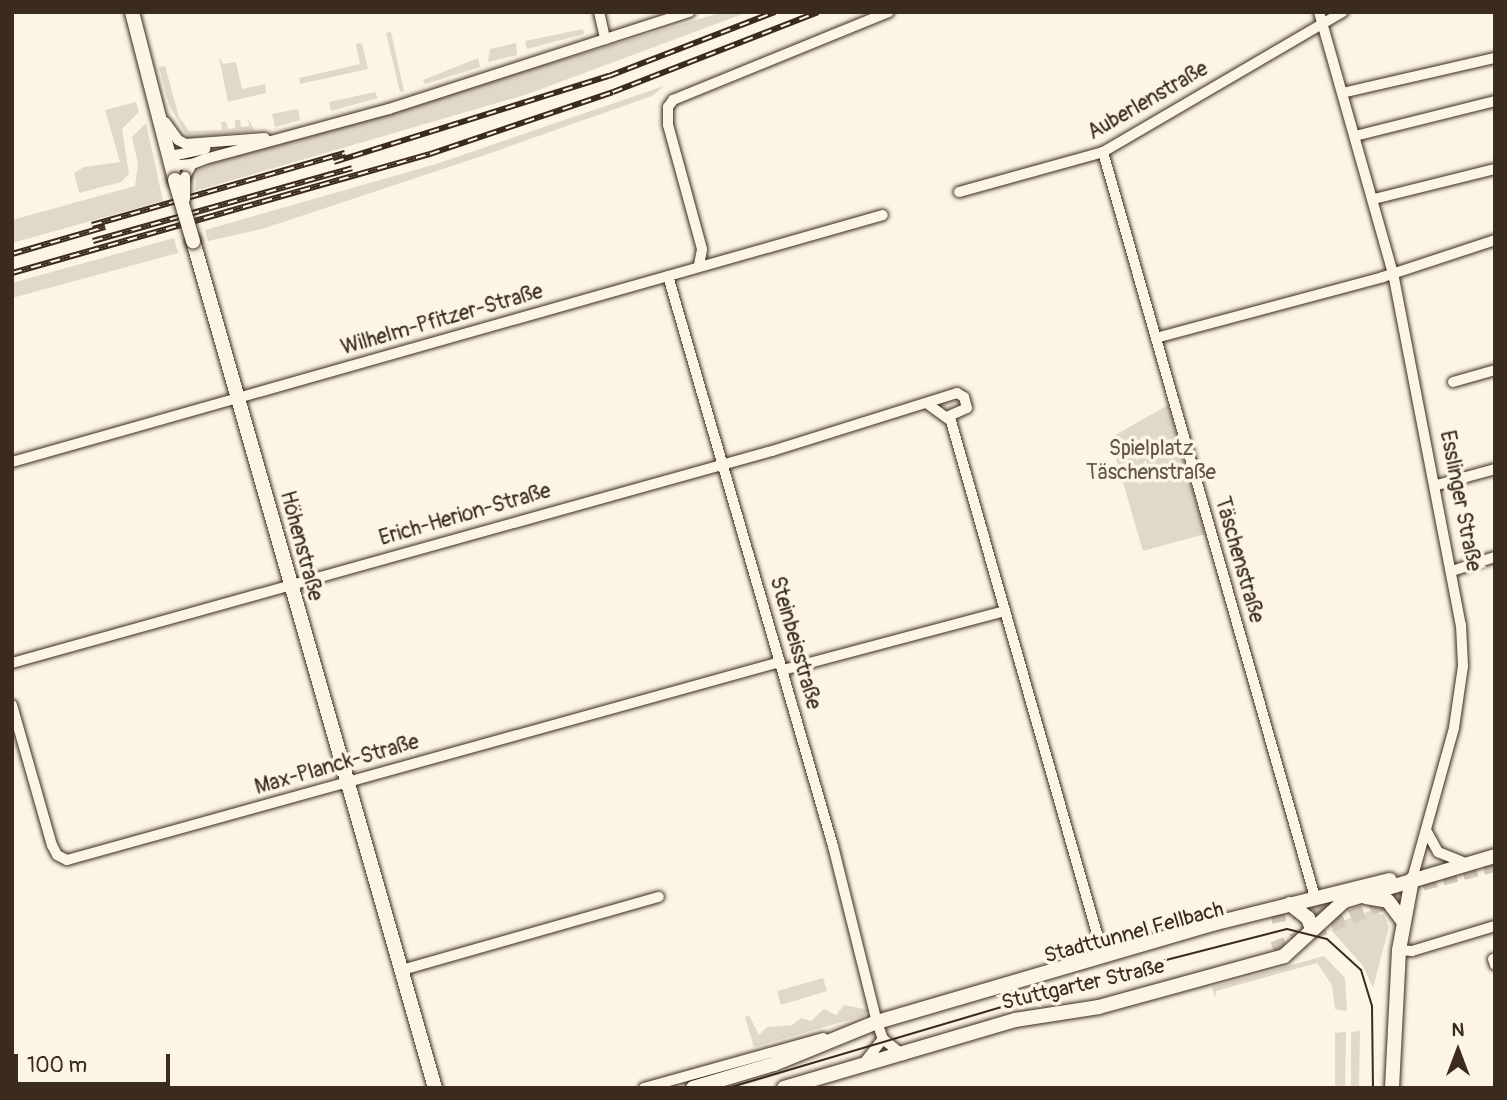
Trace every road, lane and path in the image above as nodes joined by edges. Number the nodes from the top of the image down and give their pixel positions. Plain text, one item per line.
1 (132, 12) edge
2 (599, 12) edge
3 (690, 12) edge
4 (889, 12) edge
5 (1343, 12) edge
6 (1320, 17) edge
7 (605, 39) junction
8 (1495, 58) edge
9 (151, 88) junction
10 (1342, 93) junction
11 (1495, 101) edge
12 (307, 131) junction
13 (1355, 136) junction
14 (257, 139) junction
15 (1103, 152) junction
16 (192, 164) junction
17 (171, 166) junction
18 (1495, 169) edge
19 (180, 179) junction
20 (959, 192) dead end
21 (1374, 199) junction
22 (883, 215) dead end
23 (1494, 242) edge
24 (699, 265) junction
25 (1393, 273) junction
26 (668, 276) junction
27 (1156, 338) junction
28 (1495, 370) edge
29 (1453, 382) dead end
30 (239, 398) junction
31 (929, 405) junction
32 (950, 419) junction
33 (12, 462) edge
34 (723, 463) junction
35 (1495, 469) edge
36 (1437, 485) junction
37 (1495, 557) edge
38 (1452, 571) junction
39 (289, 585) junction
40 (1005, 611) junction
41 (12, 663) edge
42 (782, 666) junction
43 (12, 705) edge
44 (345, 782) junction
45 (1426, 831) junction
46 (1495, 856) edge
47 (1467, 864) junction
48 (1412, 879) junction
49 (1362, 896) junction
50 (659, 897) dead end
51 (1315, 897) junction
52 (1290, 904) junction
53 (1271, 917) tunnel mouth
54 (1403, 921) junction
55 (1495, 926) edge
56 (1312, 929) junction
57 (1273, 949) tunnel mouth
58 (1406, 950) junction
59 (1103, 955) junction
60 (402, 970) junction
61 (1007, 986) junction
62 (1015, 1020) junction
63 (877, 1022) junction
64 (850, 1031) junction
65 (887, 1042) junction
66 (904, 1055) junction
67 (861, 1066) junction
68 (693, 1087) edge
69 (435, 1088) edge
70 (644, 1088) edge
71 (784, 1088) edge
72 (1392, 1088) edge

1 - 9 main road, Höhenstraße
2 - 7 street
3 - 7 street
4 - 24 street
5 - 6 street, Auberlenstraße
6 - 10 street, Esslinger Straße
6 - 15 street, Auberlenstraße
7 - 12 street
8 - 10 street
9 - 14 street
9 - 17 main road, Höhenstraße
10 - 13 street, Esslinger Straße
11 - 13 street
12 - 14 street
12 - 16 street
13 - 21 street, Esslinger Straße
14 - 17 street
15 - 20 street, Auberlenstraße
15 - 27 street, Täschenstraße
16 - 17 street
16 - 19 street
17 - 19 main road, Höhenstraße
18 - 21 street
19 - 30 main road, Höhenstraße, bridge
21 - 25 street, Esslinger Straße
22 - 24 street, Wilhelm-Pfitzer-Straße
23 - 25 street
24 - 26 street, Wilhelm-Pfitzer-Straße
25 - 27 street
25 - 36 street, Esslinger Straße
26 - 30 street, Wilhelm-Pfitzer-Straße
26 - 34 street, Steinbeisstraße
27 - 51 street, Täschenstraße
28 - 29 street
30 - 33 street, Wilhelm-Pfitzer-Straße
30 - 39 main road, Höhenstraße
31 - 32 street
31 - 32 street, Erich-Herion-Straße
31 - 34 street, Erich-Herion-Straße
32 - 40 street
34 - 39 street, Erich-Herion-Straße
34 - 42 street, Steinbeisstraße
35 - 36 street
36 - 38 street, Esslinger Straße
37 - 38 street
38 - 45 street, Esslinger Straße
39 - 41 street, Erich-Herion-Straße
39 - 44 main road, Höhenstraße
40 - 42 street, Max-Planck-Straße
40 - 59 street
42 - 44 street, Max-Planck-Straße
42 - 63 street, Steinbeisstraße
43 - 44 street, Max-Planck-Straße
44 - 60 main road, Höhenstraße
45 - 47 street
45 - 48 street, Esslinger Straße
46 - 47 main road, Stuttgarter Straße
47 - 48 main road, Stuttgarter Straße
48 - 49 main road, Stuttgarter Straße
48 - 51 main road, Stuttgarter Straße
48 - 54 main road, Esslinger Straße
49 - 54 main road
49 - 56 main road, Stuttgarter Straße
50 - 60 street
51 - 52 main road, Stuttgarter Straße
51 - 56 main road
52 - 56 main road
52 - 59 main road, Stuttgarter Straße
53 - 61 main road, Stadttunnel Fellbach
54 - 58 main road, Esslinger Straße
55 - 58 street
56 - 62 main road, Stuttgarter Straße
57 - 62 main road
58 - 72 main road, Esslinger Straße
59 - 61 main road, Stuttgarter Straße
60 - 69 main road, Höhenstraße
61 - 63 main road, Stuttgarter Straße
62 - 66 main road, Stuttgarter Straße
63 - 64 main road, Stuttgarter Straße
63 - 65 street, Steinbeisstraße
64 - 68 main road, Stuttgarter Straße
64 - 70 street, Stuttgarter Straße
65 - 66 street
65 - 67 street
66 - 67 main road, Stuttgarter Straße
67 - 71 main road, Stuttgarter Straße

